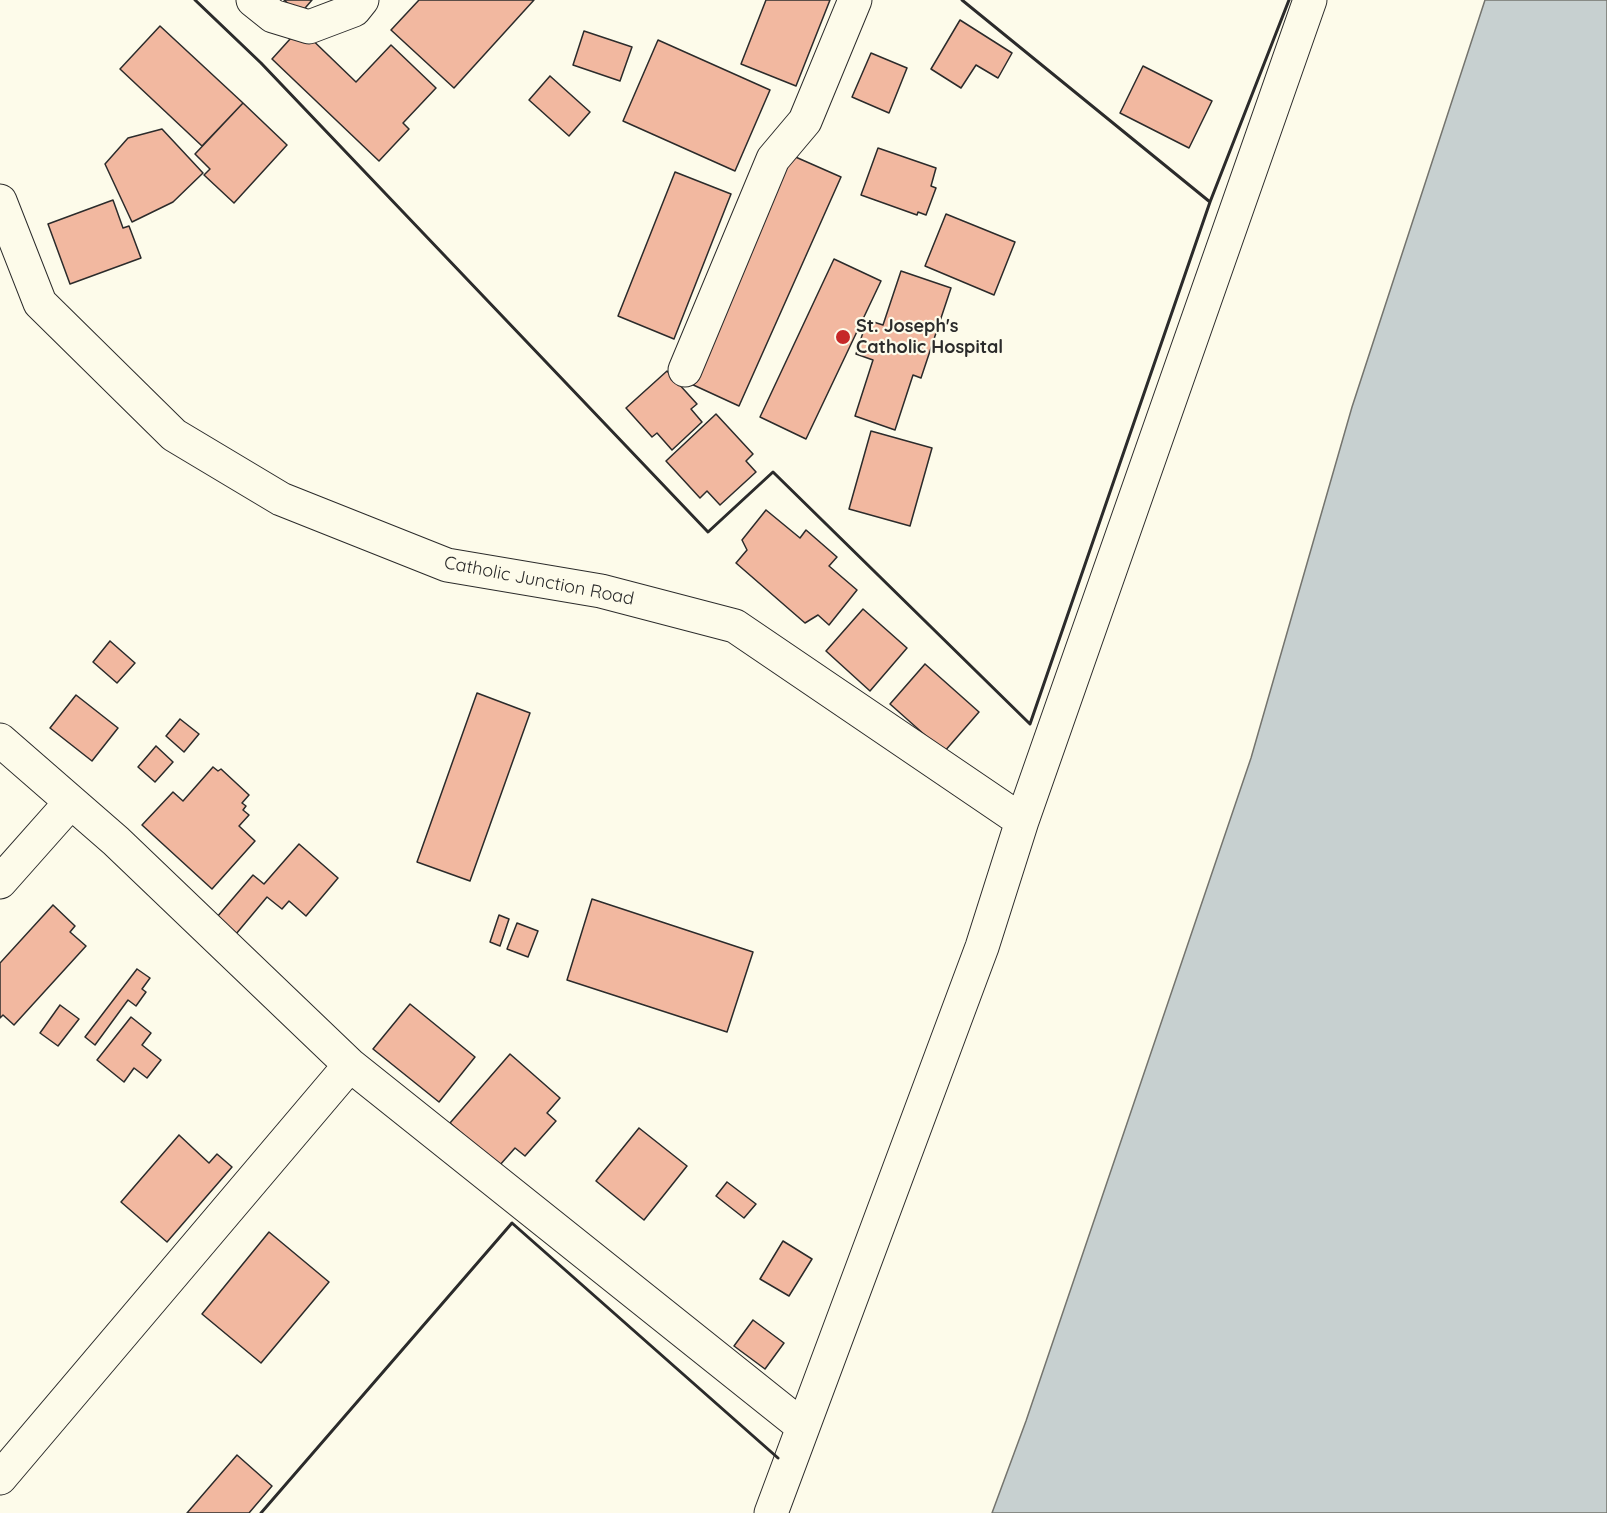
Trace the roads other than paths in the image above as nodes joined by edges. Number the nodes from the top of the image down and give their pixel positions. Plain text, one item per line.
1 (253, 0) edge
2 (362, 0) edge
3 (855, 0) edge
4 (1310, 0) edge
5 (0, 201) edge
6 (685, 370) dead end
7 (0, 740) edge
8 (71, 802) junction
9 (1022, 821) junction
10 (0, 882) edge
11 (350, 1065) junction
12 (802, 1426) junction
13 (0, 1478) edge
14 (771, 1513) edge

1 - 2 street
3 - 6 street
4 - 9 street
5 - 9 street, Catholic Junction Road
7 - 8 street
8 - 10 street
8 - 11 street
9 - 12 street
11 - 12 street
11 - 13 street
12 - 14 street

